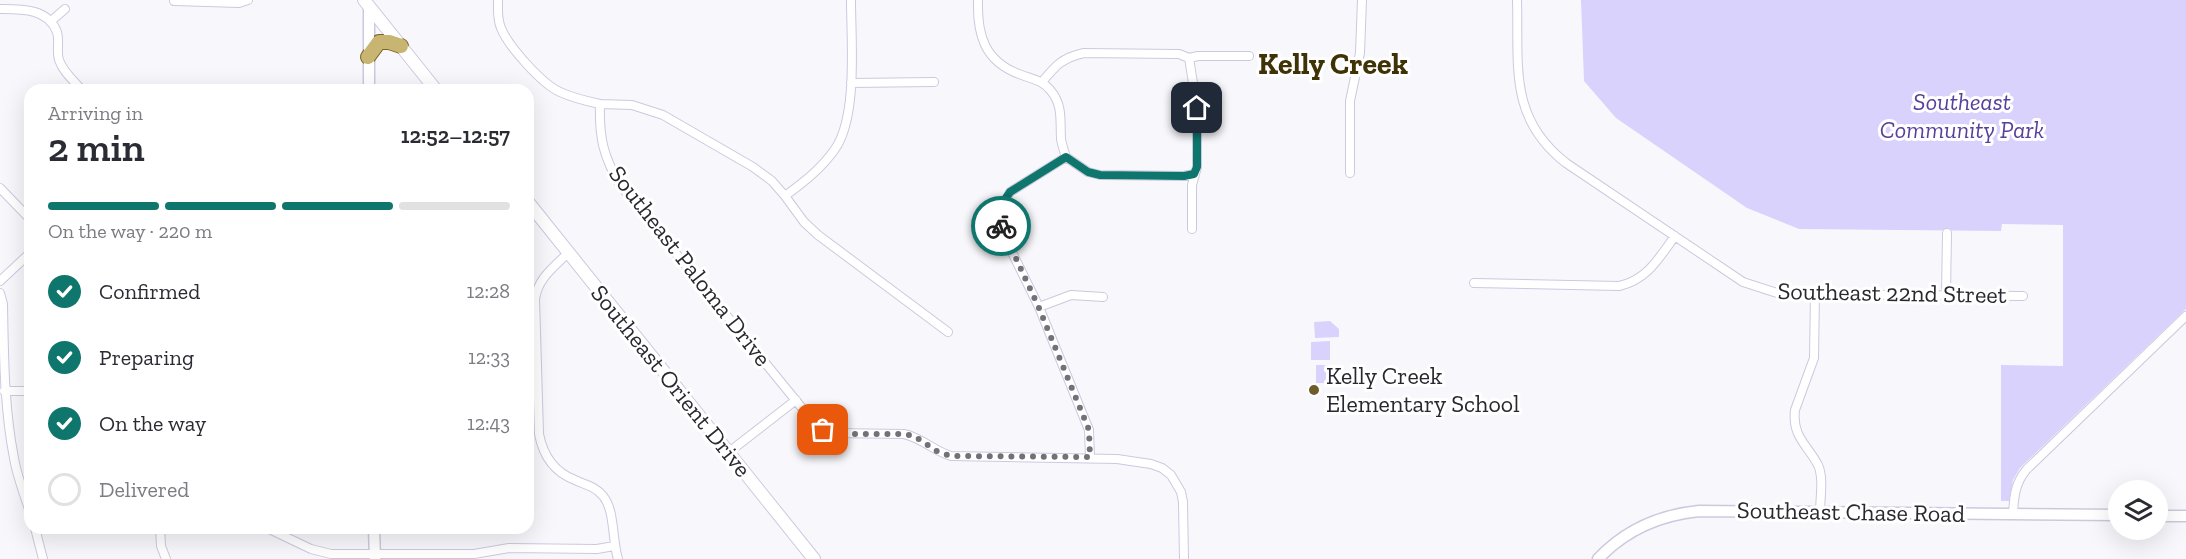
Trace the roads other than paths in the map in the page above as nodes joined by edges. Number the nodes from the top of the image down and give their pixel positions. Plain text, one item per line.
1 (248, 0) edge
2 (498, 0) edge
3 (851, 0) edge
4 (978, 0) edge
5 (1362, 0) edge
6 (1517, 0) edge
7 (174, 1) edge
8 (367, 3) edge
9 (0, 9) edge
10 (65, 9) dead end
11 (51, 21) junction
12 (401, 46) junction
13 (1249, 56) dead end
14 (368, 57) junction
15 (1189, 58) junction
16 (934, 82) dead end
17 (1042, 82) junction
18 (850, 83) junction
19 (76, 84) edge
20 (369, 84) edge
21 (431, 84) edge
22 (600, 104) junction
23 (1066, 157) junction
24 (1350, 173) dead end
25 (1194, 174) junction
26 (0, 188) edge
27 (785, 196) junction
28 (534, 210) edge
29 (24, 213) edge
30 (1192, 229) dead end
31 (1947, 233) dead end
32 (1675, 236) junction
33 (568, 253) junction
34 (24, 259) edge
35 (0, 281) edge
36 (1474, 283) dead end
37 (0, 293) edge
38 (1815, 294) junction
39 (1946, 295) junction
40 (2023, 296) dead end
41 (1103, 297) dead end
42 (1039, 308) junction
43 (2186, 316) edge
44 (948, 332) dead end
45 (4, 391) junction
46 (24, 391) edge
47 (796, 400) junction
48 (729, 452) junction
49 (1090, 457) junction
50 (24, 493) edge
51 (1820, 512) junction
52 (2013, 514) junction
53 (2108, 515) edge
54 (2168, 516) edge
55 (2186, 516) edge
56 (37, 534) edge
57 (160, 534) edge
58 (280, 534) edge
59 (375, 534) edge
60 (614, 546) junction
61 (375, 556) edge
62 (44, 559) edge
63 (165, 559) edge
64 (618, 559) edge
65 (814, 559) edge
66 (1184, 559) edge
67 (1598, 559) edge

1 - 7 street
2 - 22 street
3 - 18 street
4 - 17 street
5 - 24 street
6 - 32 street, Southeast 22nd Street
8 - 12 main road
8 - 14 street
9 - 11 street
10 - 11 street
11 - 19 street
12 - 14 main road
12 - 21 main road
13 - 15 street
14 - 20 street
15 - 17 street
15 - 25 street
16 - 18 street
17 - 23 street
18 - 27 street
22 - 27 street
22 - 47 street, Southeast Paloma Drive
23 - 25 street
23 - 42 street
25 - 30 street
26 - 29 street
27 - 44 street
28 - 33 main road, Southeast Orient Drive
31 - 39 street
32 - 36 street
32 - 38 street, Southeast 22nd Street
33 - 48 main road, Southeast Orient Drive
33 - 60 street
34 - 35 street
37 - 45 street
38 - 39 street, Southeast 22nd Street
38 - 51 street
39 - 40 street, Southeast 22nd Street
41 - 42 street
42 - 49 street
43 - 52 street
45 - 46 street
45 - 50 street
47 - 48 street
47 - 49 street, Southeast Paloma Drive
48 - 65 main road, Southeast Orient Drive
49 - 66 street
51 - 52 street, Southeast Chase Road
51 - 67 street, Southeast Chase Road
52 - 53 street, Southeast Chase Road
54 - 55 street
56 - 62 street
57 - 63 street
58 - 61 street
59 - 61 street
60 - 61 street
60 - 64 street

